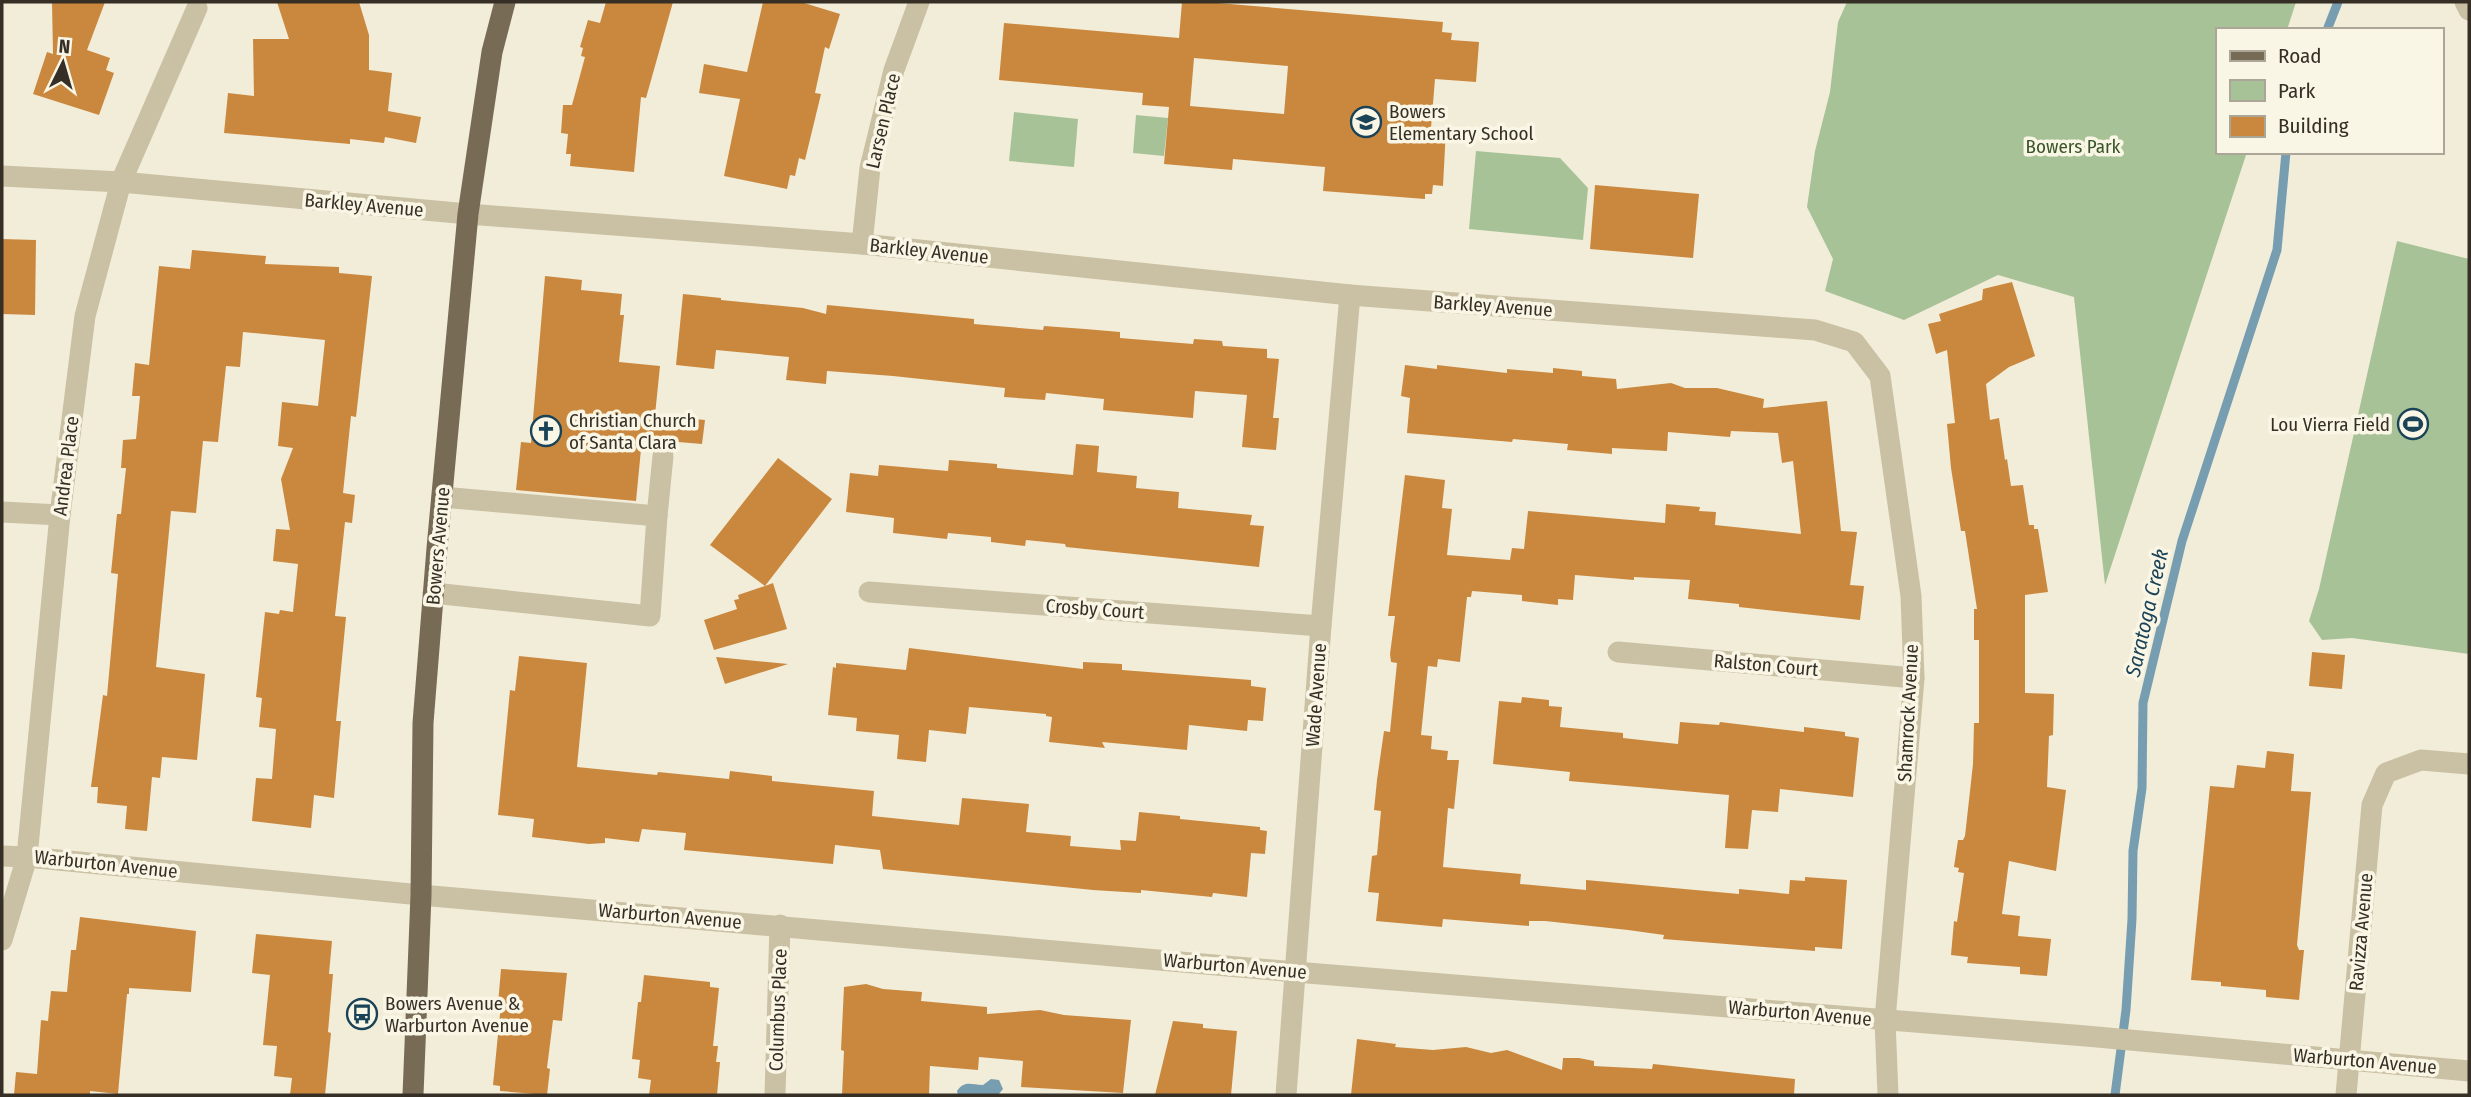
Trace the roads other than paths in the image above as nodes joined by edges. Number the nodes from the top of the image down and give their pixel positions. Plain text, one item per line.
1 (505, 2) edge
2 (919, 2) edge
3 (2465, 2) edge
4 (197, 8) dead end
5 (2469, 10) edge
6 (2, 176) edge
7 (121, 182) junction
8 (468, 214) junction
9 (862, 244) junction
10 (1350, 295) junction
11 (1854, 341) joint
12 (663, 456) dead end
13 (442, 497) junction
14 (2, 512) edge
15 (60, 515) junction
16 (657, 516) junction
17 (869, 592) dead end
18 (433, 593) junction
19 (1321, 626) junction
20 (1618, 652) dead end
21 (1914, 678) junction
22 (2469, 764) edge
23 (2, 856) edge
24 (27, 857) junction
25 (421, 895) junction
26 (780, 925) junction
27 (2, 940) edge
28 (1295, 972) junction
29 (1885, 1020) junction
30 (2350, 1059) junction
31 (2469, 1070) edge
32 (413, 1095) edge
33 (775, 1095) edge
34 (1286, 1095) edge
35 (1888, 1095) edge
36 (2346, 1095) edge

1 - 8 main road, Bowers Avenue
2 - 9 street, Larsen Place
3 - 5 street
4 - 7 street, Andrea Place
6 - 7 street, Barkley Avenue
7 - 8 street, Barkley Avenue
7 - 15 street, Andrea Place
8 - 9 street, Barkley Avenue
8 - 13 main road, Bowers Avenue
9 - 10 street, Barkley Avenue
10 - 11 street, Barkley Avenue
10 - 19 street, Wade Avenue
11 - 21 street, Shamrock Avenue
12 - 16 street
13 - 16 street
13 - 18 main road, Bowers Avenue
14 - 15 street
15 - 24 street, Andrea Place
16 - 18 street
17 - 19 street, Crosby Court
18 - 25 main road, Bowers Avenue
19 - 28 street, Wade Avenue
20 - 21 street, Ralston Court
21 - 29 street, Shamrock Avenue
22 - 30 street, Ravizza Avenue
23 - 24 street, Warburton Avenue
24 - 25 street, Warburton Avenue
24 - 27 street, Andrea Place
25 - 26 street, Warburton Avenue
25 - 32 main road, Bowers Avenue
26 - 28 street, Warburton Avenue
26 - 33 street, Columbus Place
28 - 29 street, Warburton Avenue
28 - 34 street, Wade Avenue
29 - 30 street, Warburton Avenue
29 - 35 street, Shamrock Avenue
30 - 31 street, Warburton Avenue
30 - 36 street, Ravizza Avenue

